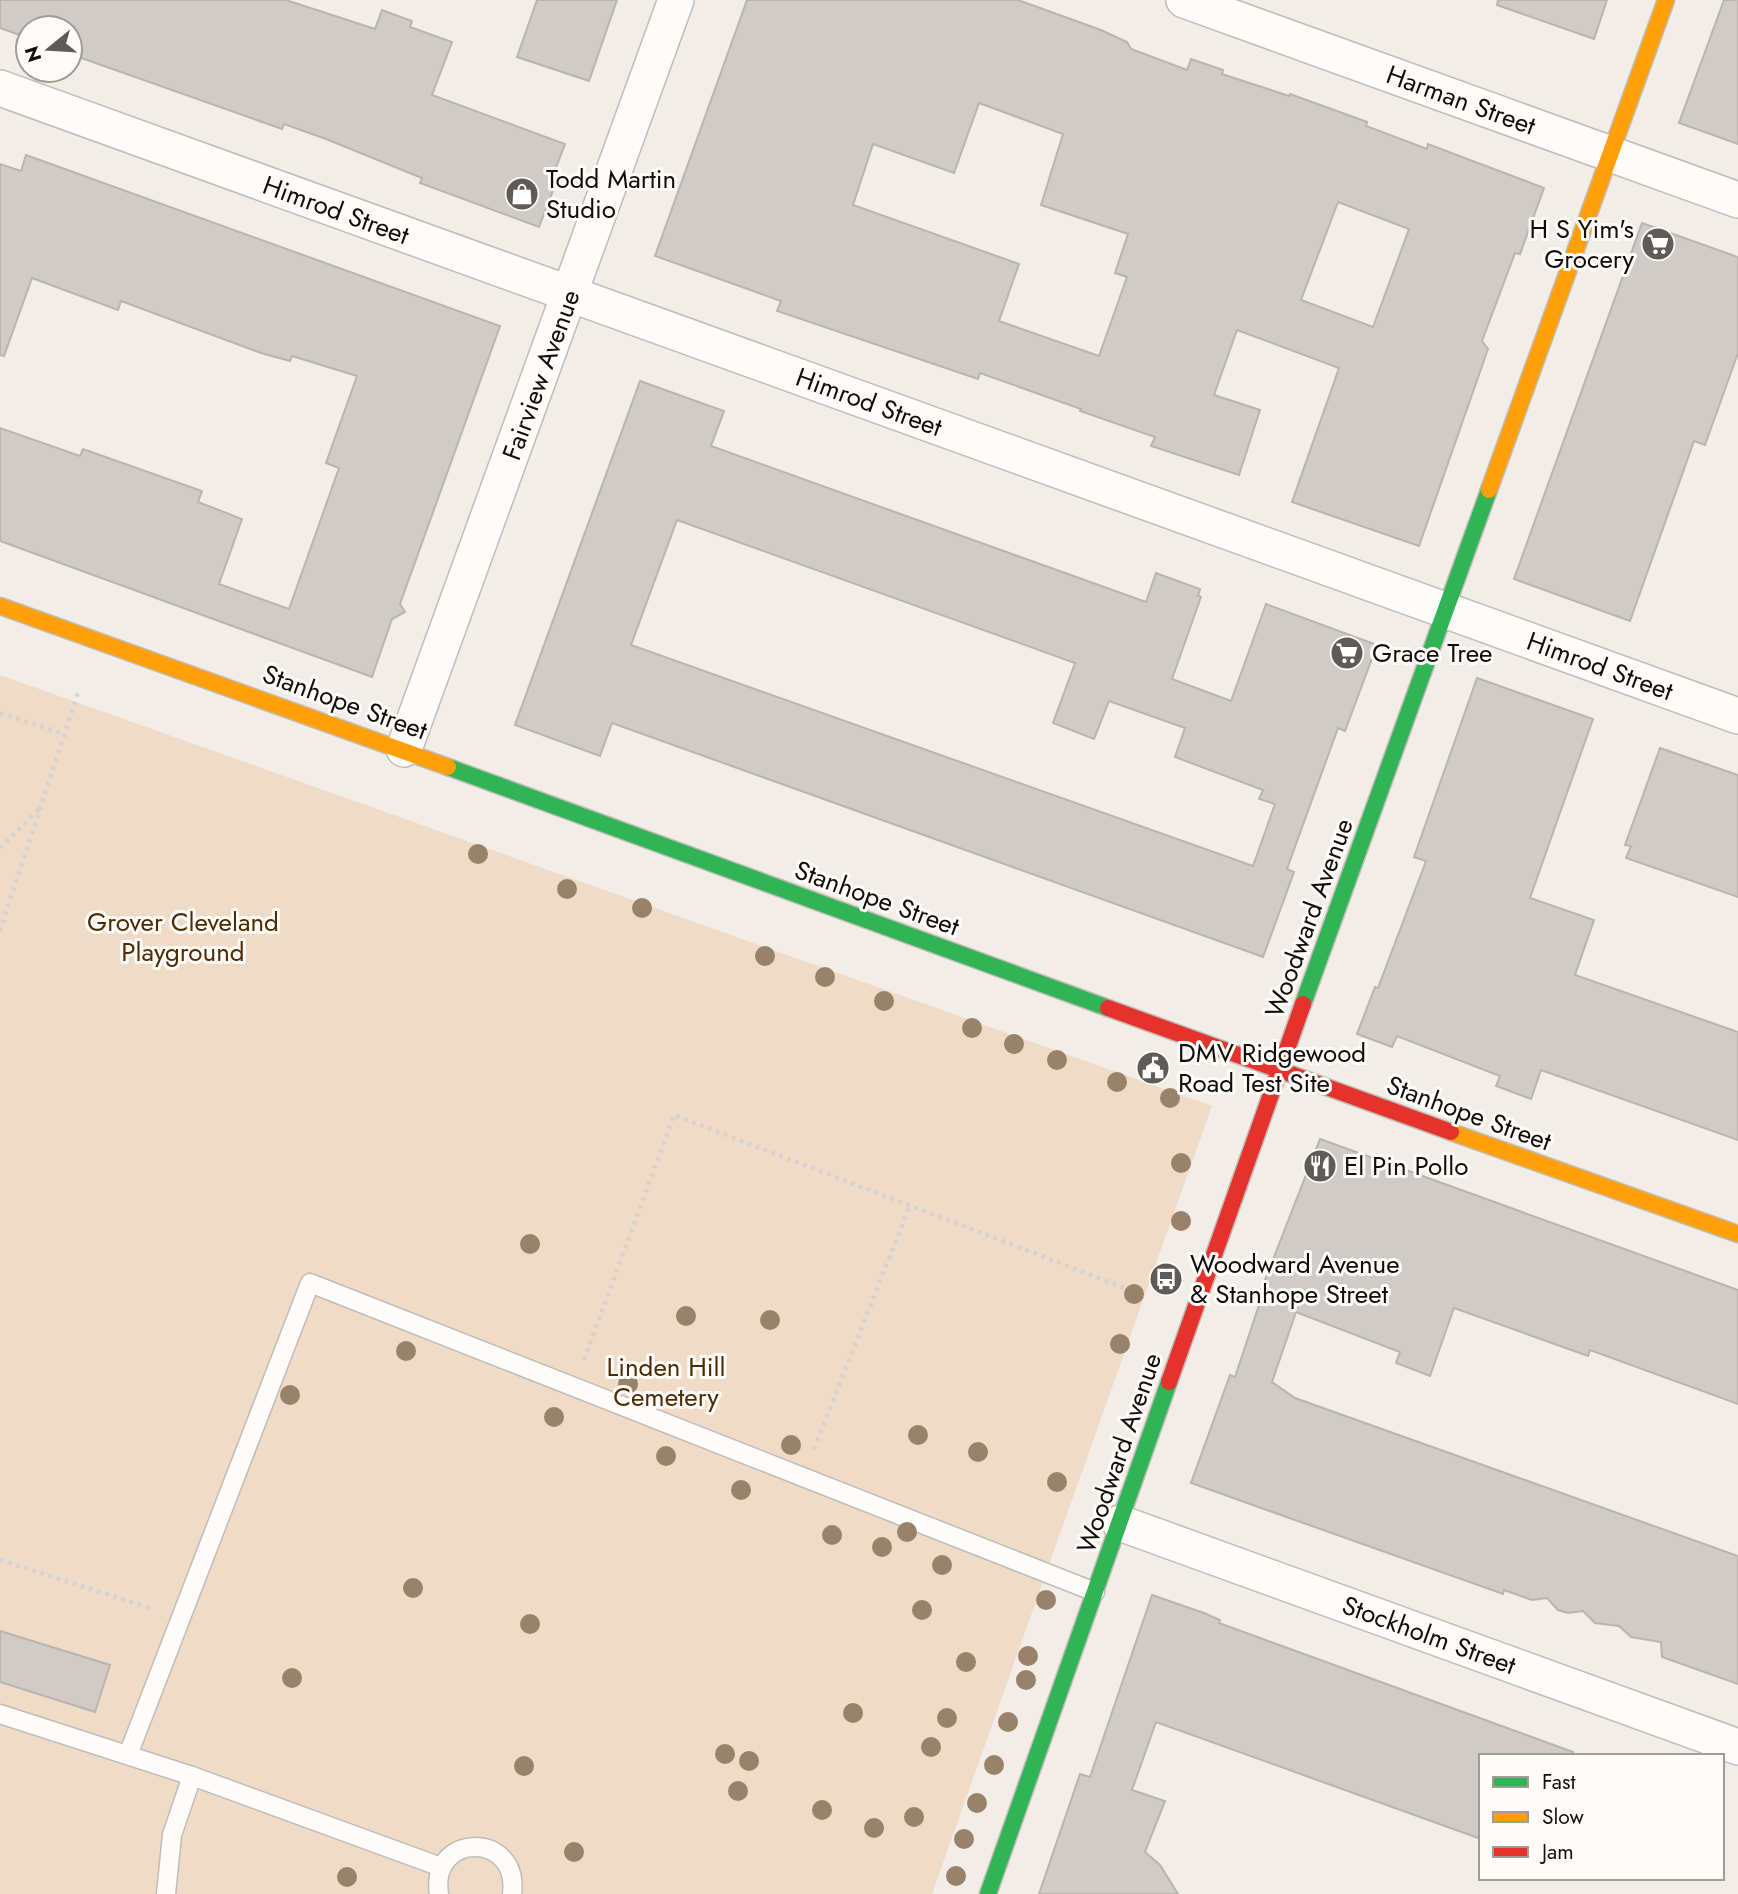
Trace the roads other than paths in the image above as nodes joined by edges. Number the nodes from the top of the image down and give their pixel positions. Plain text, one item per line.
1 (676, 0) edge
2 (1184, 0) edge
3 (1665, 0) edge
4 (0, 88) edge
5 (1611, 154) junction
6 (1738, 200) edge
7 (570, 294) junction
8 (0, 606) edge
9 (1446, 611) junction
10 (1738, 716) edge
11 (404, 749) junction
12 (1281, 1071) junction
13 (1738, 1234) edge
14 (1120, 1523) junction
15 (1095, 1592) junction
16 (0, 1714) edge
17 (1738, 1747) edge
18 (128, 1755) junction
19 (192, 1776) junction
20 (441, 1867) junction
21 (166, 1894) edge
22 (439, 1894) edge
23 (512, 1894) edge
24 (988, 1894) edge

1 - 7 street, Fairview Avenue
2 - 5 street, Harman Street
3 - 5 street, Woodward Avenue
4 - 7 street, Himrod Street
5 - 6 street, Harman Street
5 - 9 street, Woodward Avenue
7 - 9 street, Himrod Street
7 - 11 street, Fairview Avenue
8 - 11 street, Stanhope Street
9 - 10 street, Himrod Street
9 - 12 street, Woodward Avenue
11 - 12 street, Stanhope Street
12 - 13 street, Stanhope Street
12 - 14 street, Woodward Avenue
14 - 15 street, Woodward Avenue
14 - 17 street, Stockholm Street
15 - 18 lane
15 - 24 street, Woodward Avenue
16 - 18 lane
18 - 19 lane
19 - 20 lane
19 - 21 lane
20 - 22 lane
20 - 23 lane

